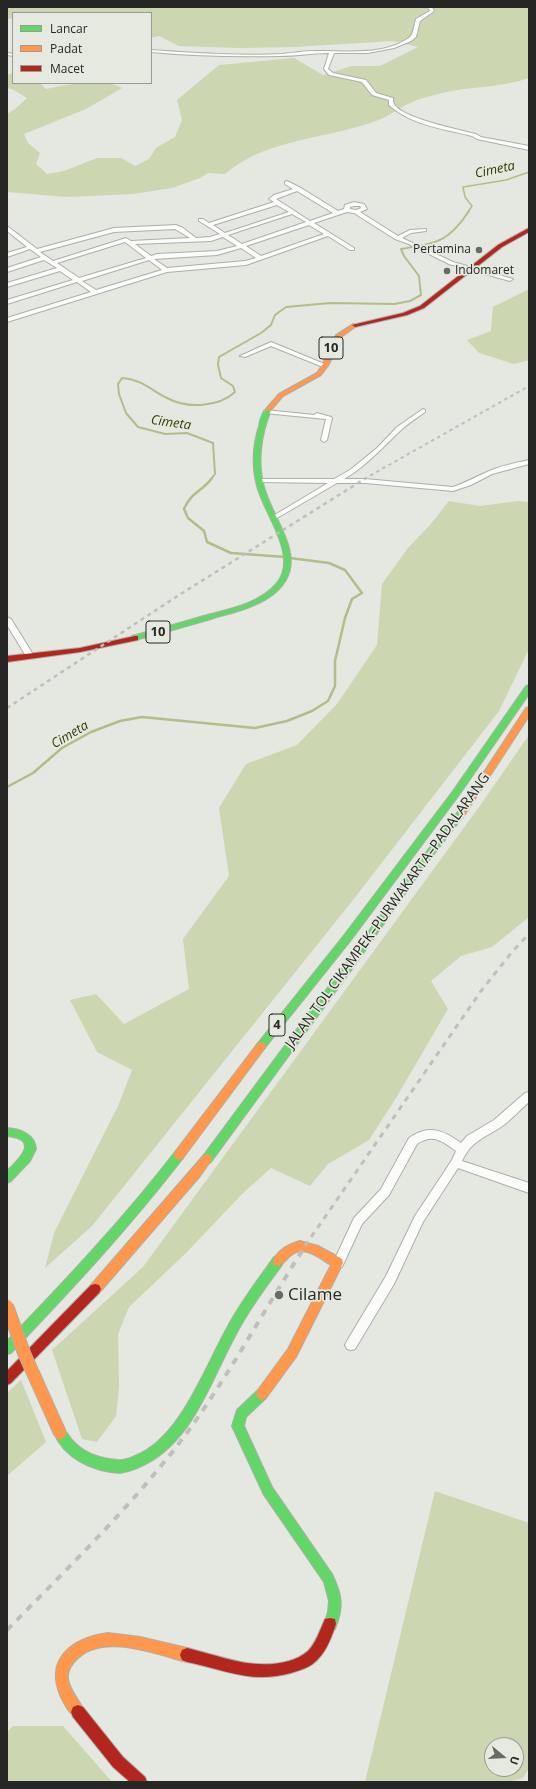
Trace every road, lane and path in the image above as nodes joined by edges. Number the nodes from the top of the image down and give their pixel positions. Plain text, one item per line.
1 (430, 7) edge
2 (152, 51) edge
3 (331, 52) junction
4 (529, 148) edge
5 (287, 183) dead end
6 (296, 189) junction
7 (278, 203) junction
8 (347, 210) junction
9 (363, 210) junction
10 (292, 212) junction
11 (356, 212) junction
12 (334, 214) junction
13 (201, 220) dead end
14 (307, 223) junction
15 (207, 225) junction
16 (7, 228) edge
17 (114, 230) junction
18 (424, 230) dead end
19 (529, 230) edge
20 (328, 234) junction
21 (223, 235) junction
22 (403, 235) junction
23 (396, 238) junction
24 (195, 240) junction
25 (128, 241) junction
26 (413, 244) junction
27 (241, 246) junction
28 (31, 247) junction
29 (352, 248) dead end
30 (36, 251) junction
31 (8, 254) edge
32 (45, 258) junction
33 (149, 258) junction
34 (260, 258) junction
35 (52, 263) junction
36 (61, 269) junction
37 (470, 269) junction
38 (7, 270) edge
39 (166, 270) junction
40 (510, 279) dead end
41 (78, 280) junction
42 (7, 285) edge
43 (95, 292) junction
44 (7, 302) edge
45 (13, 311) dead end
46 (19, 316) junction
47 (7, 320) edge
48 (243, 356) dead end
49 (325, 366) junction
50 (423, 411) dead end
51 (266, 412) junction
52 (324, 440) dead end
53 (528, 461) edge
54 (259, 480) junction
55 (335, 481) junction
56 (275, 517) junction
57 (7, 619) edge
58 (30, 656) junction
59 (7, 659) edge
60 (529, 688) edge
61 (529, 710) edge
62 (529, 1096) edge
63 (7, 1132) edge
64 (462, 1150) junction
65 (456, 1163) junction
66 (7, 1178) edge
67 (529, 1188) edge
68 (338, 1262) junction
69 (7, 1306) edge
70 (351, 1345) dead end
71 (7, 1349) edge
72 (7, 1379) edge
73 (140, 1782) edge

1 - 3 street
2 - 3 street
3 - 4 street
5 - 6 street
6 - 7 street
6 - 12 street
7 - 10 street
7 - 15 street
8 - 9 street
8 - 11 street
8 - 12 street
9 - 11 street
9 - 22 street
10 - 14 street
10 - 21 street
11 - 23 street
12 - 14 street
13 - 15 street
14 - 20 street
14 - 27 street
15 - 21 street
16 - 28 street
17 - 24 street
17 - 25 street
17 - 30 street
18 - 22 street
19 - 37 main road, 10
20 - 29 street
20 - 34 street
21 - 24 street
21 - 27 street
22 - 23 street
22 - 26 street
23 - 26 street
24 - 25 street
25 - 33 street
25 - 35 street
26 - 37 street
27 - 33 street
27 - 34 street
28 - 30 street
28 - 31 street
30 - 32 street
32 - 35 street
32 - 38 street
33 - 39 street
33 - 41 street
34 - 39 street
35 - 36 street
36 - 41 street
36 - 42 street
37 - 40 street
37 - 49 main road, 10
39 - 43 street
41 - 43 street
41 - 44 street
43 - 46 street
45 - 46 street
46 - 47 street
48 - 49 street
49 - 51 main road, 10
50 - 55 street
51 - 52 street
51 - 54 main road, 10
53 - 55 street
54 - 55 street
54 - 56 main road, 10
55 - 56 street
56 - 58 main road, 10
57 - 58 street
58 - 59 main road, 10
60 - 71 main road, JALAN TOL CIKAMPEK–PURWAKARTA–PADALARANG / 4
61 - 72 main road, JALAN TOL CIKAMPEK–PURWAKARTA–PADALARANG / 4
62 - 64 street
63 - 66 main road
64 - 65 street
64 - 68 street
65 - 67 street
65 - 70 street
68 - 69 main road, bridge
68 - 73 main road

